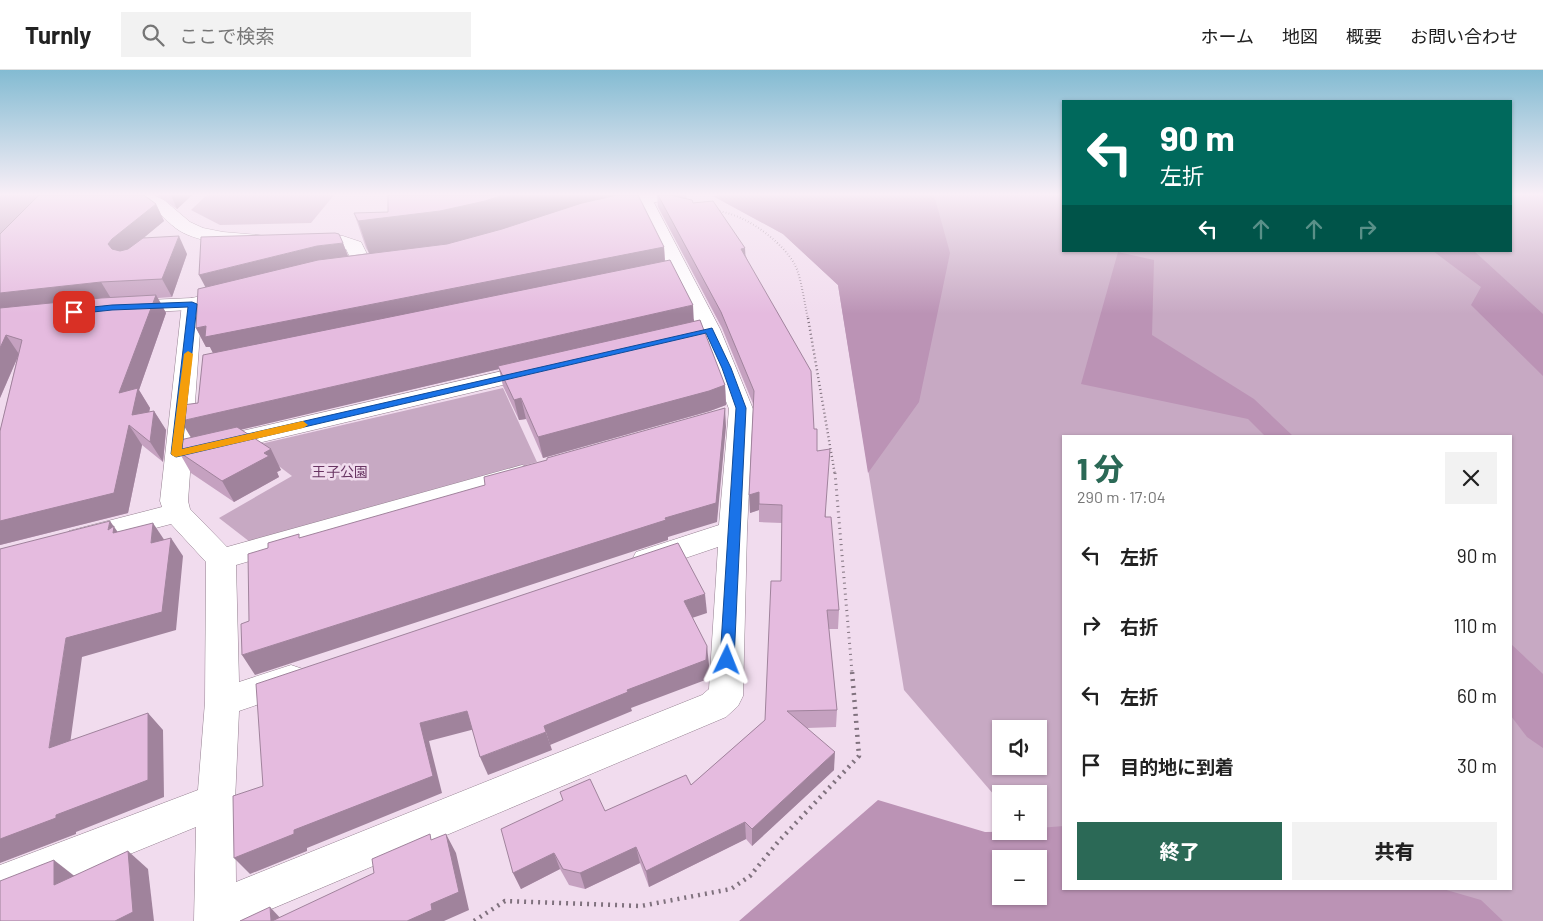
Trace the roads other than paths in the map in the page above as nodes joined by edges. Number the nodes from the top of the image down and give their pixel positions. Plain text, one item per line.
1 (209, 235) edge
2 (661, 235) edge
3 (361, 264) edge
4 (256, 288) edge
5 (192, 304) junction
6 (103, 309) edge
7 (560, 365) edge
8 (176, 454) junction
9 (547, 467) edge
10 (177, 513) junction
11 (733, 531) junction
12 (56, 544) edge
13 (221, 559) junction
14 (619, 569) edge
15 (316, 671) edge
16 (222, 702) junction
17 (216, 802) junction
18 (0, 886) edge
19 (215, 916) edge

1 - 3 street
2 - 11 street
4 - 5 street
5 - 6 street
5 - 8 street
7 - 8 street
8 - 10 street
9 - 13 street
10 - 12 street
10 - 13 street
11 - 14 street
11 - 19 street
13 - 16 street
15 - 16 street
16 - 17 street
17 - 18 street
17 - 19 street

